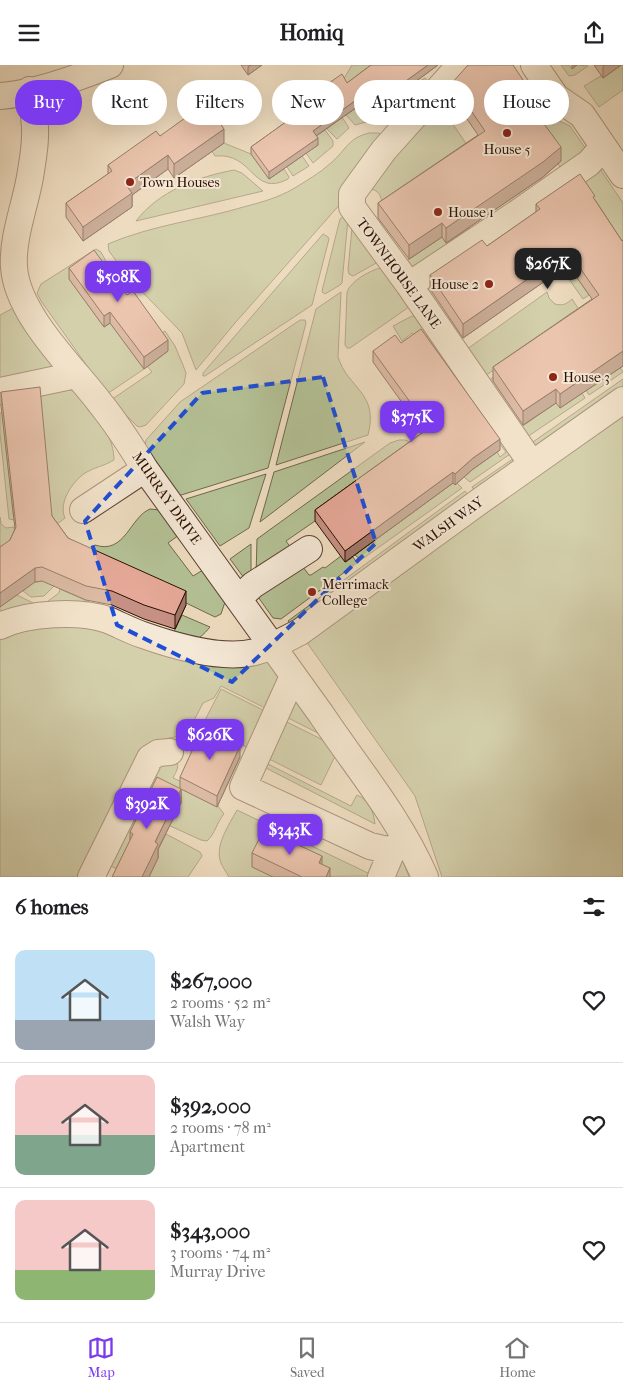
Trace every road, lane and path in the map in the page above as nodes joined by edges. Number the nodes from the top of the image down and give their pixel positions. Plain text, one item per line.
1 (110, 65) edge
2 (460, 65) edge
3 (534, 65) edge
4 (62, 80) edge
5 (15, 94) edge
6 (0, 96) edge
7 (35, 125) edge
8 (603, 147) junction
9 (623, 175) edge
10 (410, 285) junction
11 (76, 375) junction
12 (0, 391) edge
13 (623, 400) edge
14 (532, 465) junction
15 (145, 469) junction
16 (83, 510) dead end
17 (309, 549) dead end
18 (238, 598) junction
19 (0, 626) edge
20 (272, 646) junction
21 (293, 676) junction
22 (170, 752) dead end
23 (398, 844) junction
24 (91, 877) edge
25 (381, 877) edge
26 (425, 877) edge

1 - 4 street
2 - 10 street, TOWNHOUSE LANE
3 - 8 street
5 - 6 street
7 - 11 street, MURRAY DRIVE
8 - 9 street
8 - 10 street
10 - 14 street, TOWNHOUSE LANE
11 - 12 street
11 - 15 street, MURRAY DRIVE
13 - 14 street, WALSH WAY
14 - 20 street, WALSH WAY
15 - 16 street
15 - 18 street, MURRAY DRIVE
17 - 18 street
18 - 20 street, MURRAY DRIVE
19 - 20 street, WALSH WAY
20 - 21 street, MURRAY DRIVE
21 - 23 street, MURRAY DRIVE
21 - 23 street
22 - 24 street
23 - 25 street
23 - 26 street, MURRAY DRIVE

